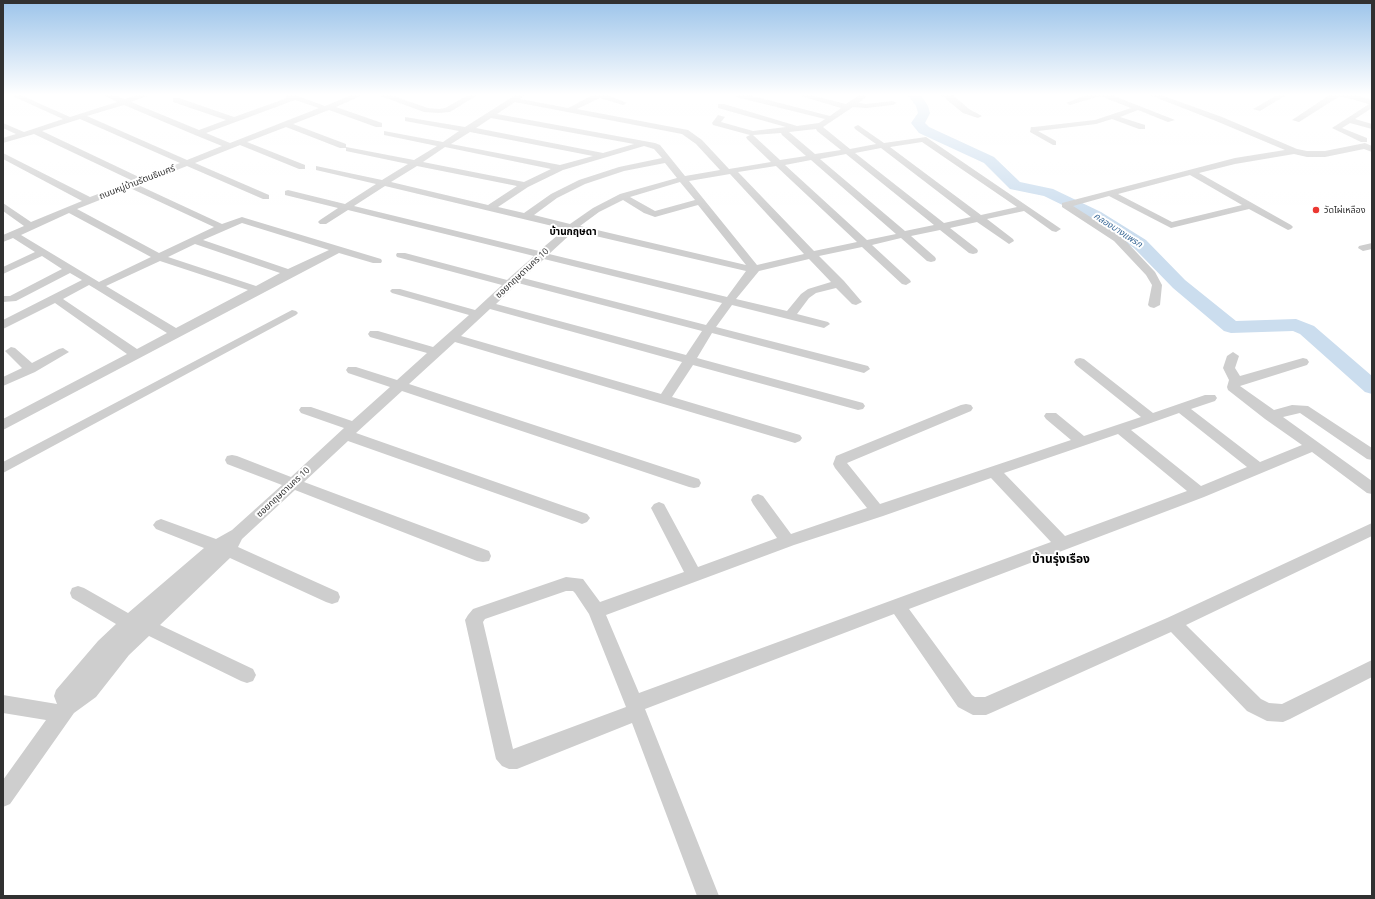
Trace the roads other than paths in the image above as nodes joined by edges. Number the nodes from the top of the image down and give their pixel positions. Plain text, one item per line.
1 (17, 136) edge
2 (46, 136) edge
3 (125, 136) edge
4 (205, 136) edge
5 (255, 136) edge
6 (317, 136) edge
7 (401, 136) edge
8 (458, 136) edge
9 (499, 136) edge
10 (607, 136) edge
11 (691, 136) edge
12 (789, 136) edge
13 (829, 136) edge
14 (869, 136) edge
15 (1041, 136) edge
16 (1259, 136) edge
17 (1355, 136) edge
18 (750, 137) dead end
19 (1364, 140) dead end
20 (3, 141) edge
21 (240, 142) junction
22 (646, 143) junction
23 (1053, 143) dead end
24 (444, 145) junction
25 (230, 146) junction
26 (881, 146) junction
27 (1372, 149) edge
28 (848, 151) junction
29 (1294, 151) junction
30 (603, 155) junction
31 (3, 156) edge
32 (814, 157) junction
33 (667, 160) junction
34 (187, 163) junction
35 (415, 163) junction
36 (780, 163) junction
37 (302, 167) dead end
38 (319, 168) dead end
39 (560, 168) junction
40 (729, 172) junction
41 (1191, 172) junction
42 (682, 179) junction
43 (141, 181) junction
44 (384, 184) junction
45 (130, 185) junction
46 (525, 185) junction
47 (288, 193) dead end
48 (1111, 194) junction
49 (623, 196) junction
50 (266, 197) dead end
51 (90, 201) junction
52 (701, 201) junction
53 (3, 206) edge
54 (1248, 206) junction
55 (345, 208) junction
56 (490, 208) junction
57 (1026, 208) junction
58 (70, 209) junction
59 (527, 216) junction
60 (981, 219) junction
61 (324, 222) dead end
62 (30, 226) junction
63 (222, 227) junction
64 (572, 227) junction
65 (942, 227) junction
66 (1288, 227) dead end
67 (1056, 229) dead end
68 (904, 235) junction
69 (8, 236) edge
70 (193, 240) junction
71 (1009, 241) dead end
72 (865, 243) junction
73 (338, 249) junction
74 (973, 251) dead end
75 (42, 252) junction
76 (401, 255) dead end
77 (540, 255) junction
78 (811, 255) junction
79 (160, 257) junction
80 (931, 259) dead end
81 (377, 261) dead end
82 (70, 269) junction
83 (754, 269) junction
84 (3, 271) edge
85 (289, 273) junction
86 (513, 281) junction
87 (906, 282) dead end
88 (94, 283) junction
89 (840, 283) junction
90 (258, 290) junction
91 (396, 291) dead end
92 (54, 298) junction
93 (3, 299) edge
94 (728, 302) junction
95 (856, 302) dead end
96 (488, 305) junction
97 (1154, 305) dead end
98 (292, 313) dead end
99 (476, 314) junction
100 (788, 316) junction
101 (824, 324) dead end
102 (3, 325) edge
103 (709, 329) junction
104 (177, 334) junction
105 (374, 334) dead end
106 (452, 337) junction
107 (11, 351) dead end
108 (63, 352) dead end
109 (436, 352) junction
110 (136, 354) junction
111 (1233, 356) dead end
112 (690, 360) junction
113 (1080, 362) dead end
114 (1303, 362) dead end
115 (864, 368) dead end
116 (31, 369) junction
117 (352, 370) dead end
118 (1238, 381) junction
119 (3, 382) edge
120 (399, 385) junction
121 (1210, 398) dead end
122 (665, 399) junction
123 (858, 406) dead end
124 (966, 408) dead end
125 (1181, 408) junction
126 (306, 410) dead end
127 (1051, 416) dead end
128 (1270, 416) junction
129 (1151, 418) junction
130 (3, 425) edge
131 (1120, 428) junction
132 (351, 431) junction
133 (795, 438) dead end
134 (1081, 441) junction
135 (1312, 446) junction
136 (1372, 455) edge
137 (232, 460) dead end
138 (3, 468) edge
139 (1259, 469) junction
140 (994, 472) junction
141 (294, 482) junction
142 (694, 483) dead end
143 (1372, 489) edge
144 (1199, 493) junction
145 (758, 500) dead end
146 (659, 508) dead end
147 (878, 512) junction
148 (582, 518) dead end
149 (161, 525) dead end
150 (1372, 529) edge
151 (788, 541) junction
152 (1062, 543) junction
153 (223, 548) junction
154 (483, 556) dead end
155 (694, 575) junction
156 (78, 592) dead end
157 (332, 597) dead end
158 (898, 606) junction
159 (596, 611) junction
160 (1173, 623) junction
161 (138, 624) junction
162 (1372, 668) edge
163 (247, 676) dead end
164 (3, 704) edge
165 (636, 708) junction
166 (65, 710) junction
167 (3, 797) edge
168 (708, 896) edge

1 - 20 street
2 - 43 street
3 - 34 street
4 - 25 street
5 - 21 street, ถนนหมู่บ้านรัตนธิเบศร์
6 - 35 street
7 - 24 street
8 - 24 street
9 - 30 street
10 - 22 street
11 - 40 street
12 - 32 street
13 - 28 street
14 - 26 street
15 - 23 street
16 - 29 street
17 - 19 street
18 - 36 street
21 - 25 street, ถนนหมู่บ้านรัตนธิเบศร์
21 - 37 street
22 - 30 street
22 - 33 street
24 - 35 street
24 - 39 street
25 - 34 street, ถนนหมู่บ้านรัตนธิเบศร์
26 - 28 street, ซอยกฤษดานคร 10
26 - 57 street, ซอยกฤษดานคร 10
26 - 60 street
27 - 29 street
28 - 32 street, ซอยกฤษดานคร 10
28 - 65 street
29 - 41 street
30 - 39 street
31 - 51 street
32 - 36 street, ซอยกฤษดานคร 10
32 - 68 street
33 - 42 street
33 - 59 street
34 - 43 street, ถนนหมู่บ้านรัตนธิเบศร์
34 - 50 street
35 - 44 street
35 - 46 street
36 - 40 street, ซอยกฤษดานคร 10
36 - 72 street
38 - 44 street
39 - 46 street
40 - 42 street, ซอยกฤษดานคร 10
40 - 78 street
41 - 48 street
41 - 54 street
42 - 49 street, ซอยกฤษดานคร 10
42 - 52 street
43 - 45 street, ถนนหมู่บ้านรัตนธิเบศร์
44 - 55 street
44 - 56 street
45 - 51 street, ถนนหมู่บ้านรัตนธิเบศร์
45 - 63 street
46 - 56 street
47 - 55 street
48 - 54 street
48 - 97 street
49 - 52 street
49 - 64 street, ซอยกฤษดานคร 10
51 - 58 street, ถนนหมู่บ้านรัตนธิเบศร์
52 - 83 street
53 - 62 street
54 - 66 street
55 - 61 street
55 - 77 street
56 - 59 street
57 - 60 street
57 - 67 street
58 - 62 street, ถนนหมู่บ้านรัตนธิเบศร์
58 - 79 street
59 - 64 street
60 - 65 street
60 - 71 street
62 - 69 street, ถนนหมู่บ้านรัตนธิเบศร์
63 - 70 street
63 - 73 street
64 - 77 street, ซอยกฤษดานคร 10
64 - 83 street
65 - 68 street
65 - 74 street
68 - 72 street
68 - 80 street
69 - 75 street
70 - 79 street
70 - 85 street
72 - 78 street
72 - 87 street
73 - 81 street
73 - 85 street
75 - 82 street
75 - 84 street
76 - 86 street
77 - 86 street, ซอยกฤษดานคร 10
77 - 94 street
78 - 83 street
78 - 89 street
79 - 88 street
79 - 90 street
82 - 88 street
82 - 93 street
83 - 94 street
85 - 90 street
86 - 96 street, ซอยกฤษดานคร 10
86 - 103 street
88 - 92 street
88 - 104 street
89 - 95 street
89 - 100 street
90 - 104 street
91 - 99 street
92 - 102 street
92 - 110 street
94 - 100 street
94 - 103 street
96 - 99 street, ซอยกฤษดานคร 10
96 - 112 street
98 - 138 street
99 - 106 street, ซอยกฤษดานคร 10
100 - 101 street
103 - 112 street
103 - 115 street
104 - 110 street
105 - 109 street
106 - 109 street, ซอยกฤษดานคร 10
106 - 122 street
107 - 116 street
108 - 116 street
109 - 120 street, ซอยกฤษดานคร 10
110 - 130 street
111 - 118 street
112 - 122 street
112 - 123 street
113 - 129 street
114 - 118 street
116 - 119 street
117 - 120 street
118 - 128 street
120 - 132 street, ซอยกฤษดานคร 10
120 - 142 street
121 - 125 street
122 - 133 street
124 - 147 street
125 - 129 street
125 - 139 street
126 - 132 street
127 - 134 street
128 - 135 street
128 - 136 street
129 - 131 street
131 - 134 street
131 - 144 street
132 - 141 street, ซอยกฤษดานคร 10
132 - 148 street
134 - 140 street
135 - 139 street
135 - 143 street
137 - 141 street
139 - 144 street
140 - 147 street
140 - 152 street
141 - 153 street, ซอยกฤษดานคร 10
141 - 154 street
144 - 152 street
145 - 151 street
146 - 155 street
147 - 151 street
149 - 153 street
150 - 160 street
151 - 155 street
152 - 158 street
153 - 157 street
153 - 161 street, ซอยกฤษดานคร 10
155 - 159 street
156 - 161 street
158 - 160 street
158 - 165 street
159 - 165 street
159 - 165 street
160 - 162 street
161 - 163 street
161 - 166 street, ซอยกฤษดานคร 10
164 - 166 street
165 - 168 street
166 - 167 street, ซอยกฤษดานคร 10

